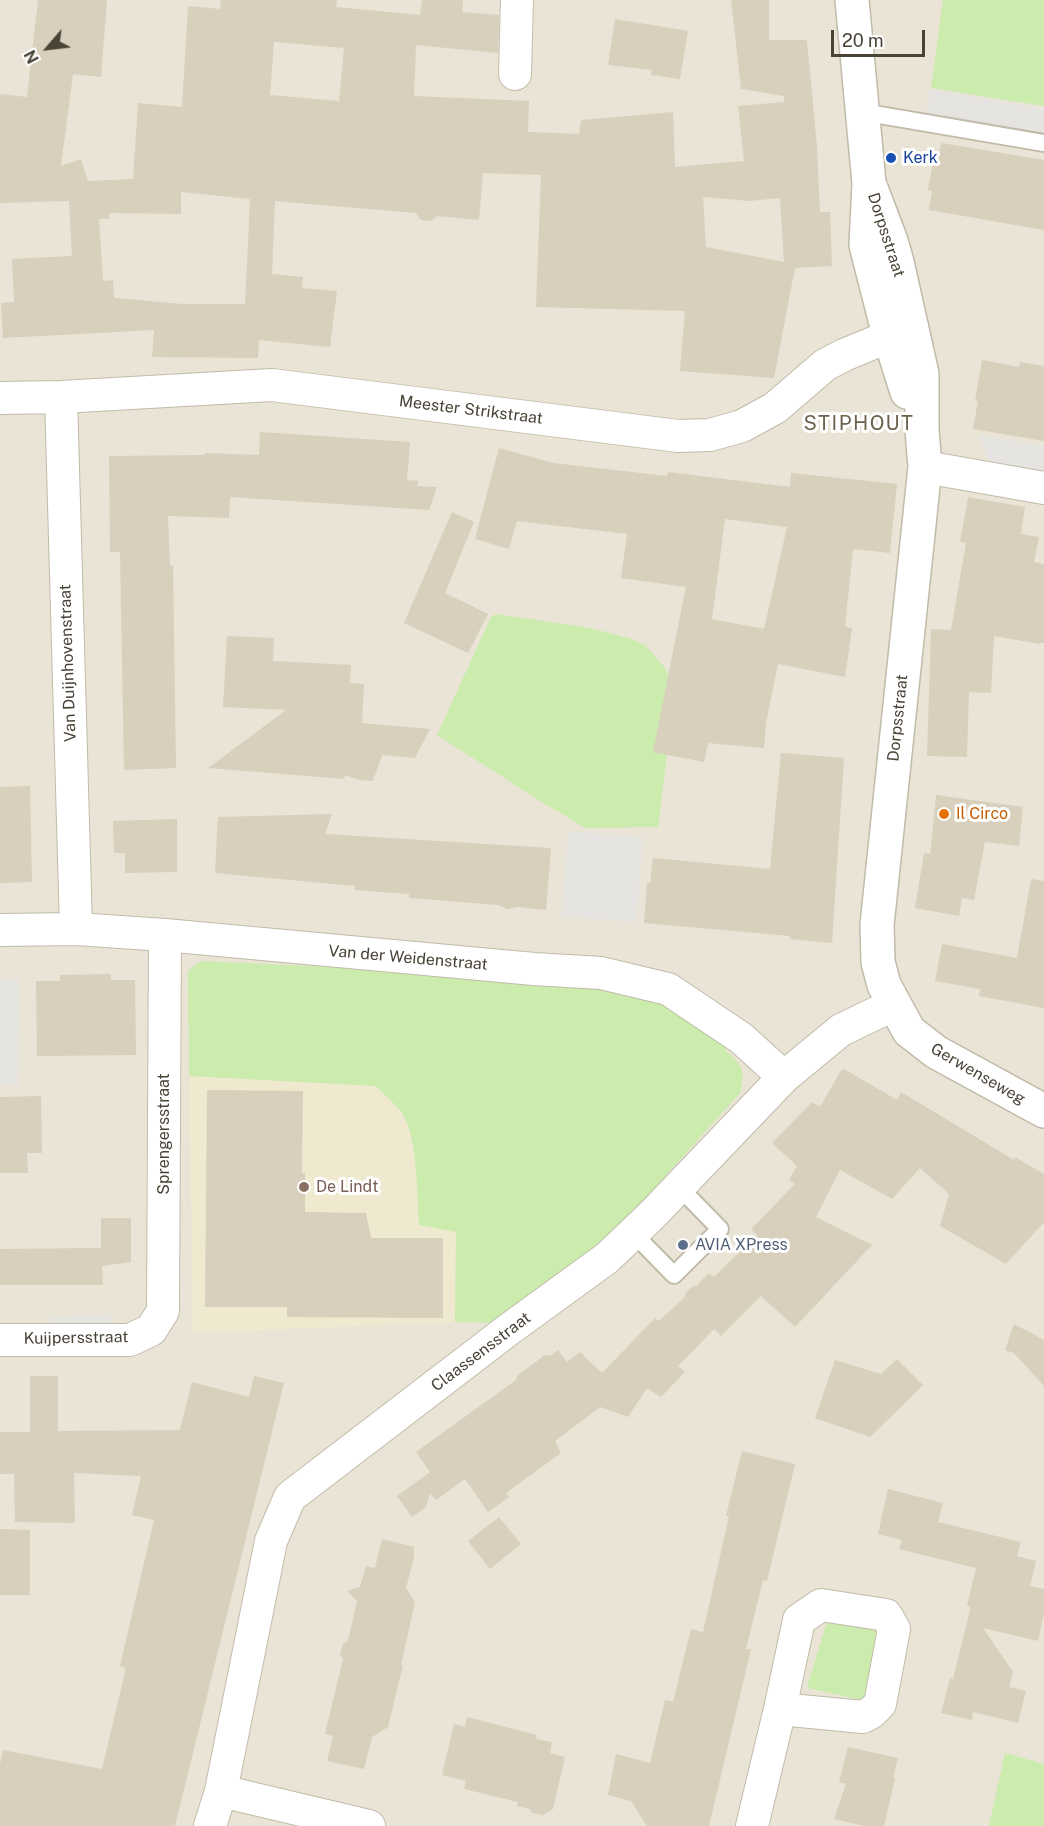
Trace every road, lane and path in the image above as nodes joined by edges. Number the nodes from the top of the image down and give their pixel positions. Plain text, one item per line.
1 (517, 0) edge
2 (852, 0) edge
3 (515, 74) dead end
4 (862, 112) junction
5 (1044, 143) edge
6 (900, 331) junction
7 (61, 397) junction
8 (0, 398) edge
9 (925, 467) junction
10 (1044, 488) edge
11 (76, 929) junction
12 (0, 930) edge
13 (165, 935) junction
14 (893, 1005) junction
15 (784, 1077) junction
16 (1044, 1111) edge
17 (679, 1187) junction
18 (633, 1233) junction
19 (151, 1330) joint
20 (0, 1340) edge
21 (780, 1708) dead end
22 (221, 1791) junction
23 (210, 1826) edge
24 (369, 1826) edge
25 (752, 1826) edge

1 - 3 street
2 - 4 street, Dorpsstraat
4 - 5 lane
4 - 6 street, Dorpsstraat
6 - 7 street, Meester Strikstraat
6 - 9 street, Dorpsstraat
7 - 8 street, Meester Strikstraat
7 - 11 street, Van Duijnhovenstraat
9 - 10 street
9 - 14 street, Dorpsstraat
11 - 12 street, Van der Weidenstraat
11 - 13 street, Van der Weidenstraat
13 - 15 street, Van der Weidenstraat
13 - 19 street, Sprengersstraat
14 - 15 street, Claassensstraat
14 - 16 street, Gerwenseweg
15 - 17 street, Claassensstraat
17 - 18 street, Claassensstraat
17 - 18 lane
18 - 22 street, Claassensstraat
19 - 20 street, Kuijpersstraat
21 - 25 street
22 - 23 street, Claassensstraat
22 - 24 street

